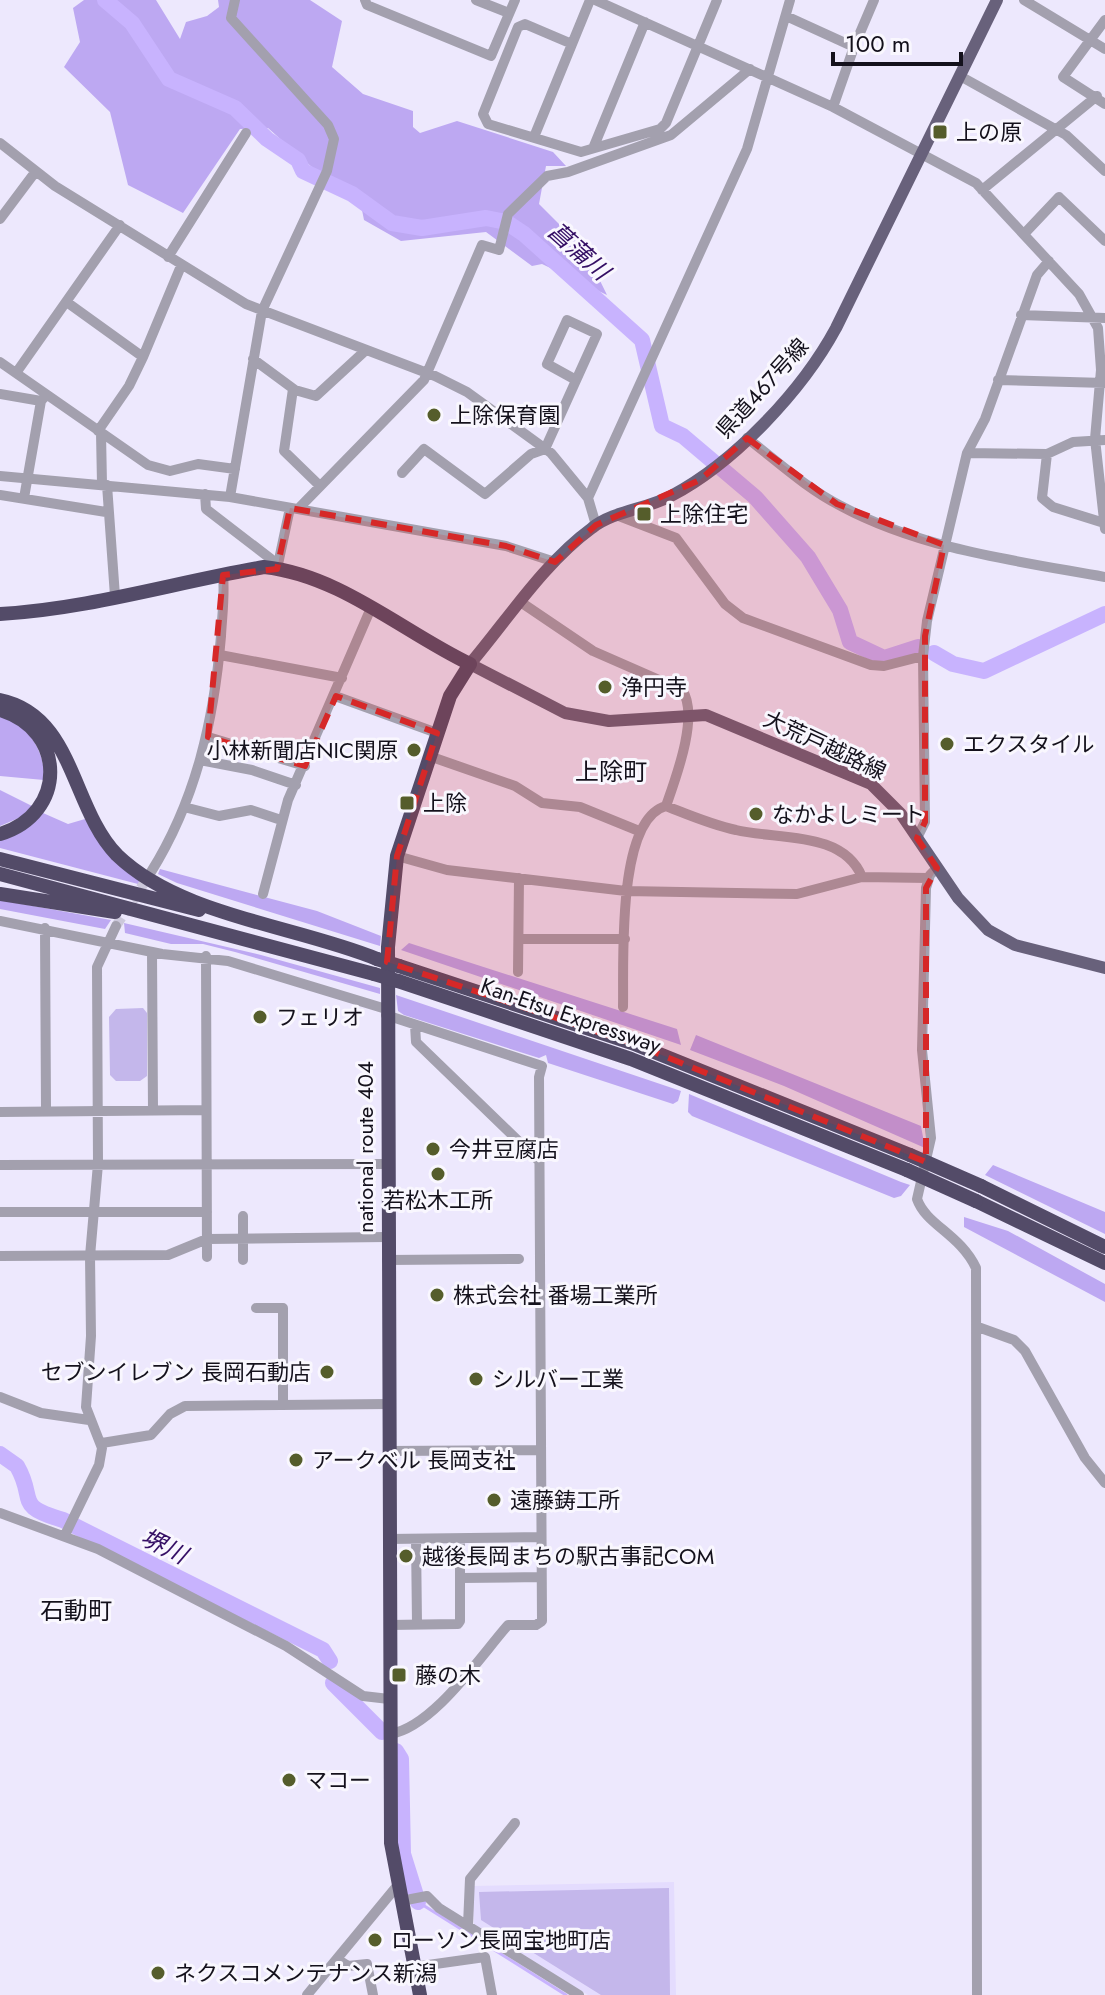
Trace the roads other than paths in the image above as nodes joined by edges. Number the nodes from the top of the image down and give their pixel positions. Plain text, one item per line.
1 (235, 0) edge
2 (365, 0) edge
3 (476, 0) edge
4 (515, 0) edge
5 (593, 0) edge
6 (717, 0) edge
7 (790, 0) edge
8 (874, 0) edge
9 (997, 0) edge
10 (1024, 0) edge
11 (609, 3) edge
12 (509, 13) junction
13 (786, 16) junction
14 (1105, 20) edge
15 (645, 22) junction
16 (1090, 40) junction
17 (572, 44) junction
18 (697, 44) junction
19 (854, 47) junction
20 (1105, 49) edge
21 (750, 69) junction
22 (960, 76) junction
23 (771, 77) junction
24 (1101, 100) edge
25 (833, 107) junction
26 (1053, 131) junction
27 (246, 133) dead end
28 (534, 137) junction
29 (0, 143) edge
30 (594, 146) junction
31 (922, 152) junction
32 (36, 171) junction
33 (1105, 171) edge
34 (982, 190) junction
35 (0, 219) edge
36 (120, 225) junction
37 (1024, 234) junction
38 (1105, 241) edge
39 (168, 257) junction
40 (1049, 261) junction
41 (181, 266) junction
42 (68, 303) junction
43 (262, 311) junction
44 (1021, 315) junction
45 (1100, 318) edge
46 (366, 350) junction
47 (143, 357) junction
48 (253, 359) junction
49 (0, 362) edge
50 (16, 373) junction
51 (426, 375) junction
52 (576, 380) junction
53 (998, 380) junction
54 (1103, 383) edge
55 (293, 389) junction
56 (0, 394) edge
57 (43, 398) junction
58 (99, 432) junction
59 (747, 438) junction
60 (1100, 440) edge
61 (545, 449) junction
62 (967, 453) junction
63 (1047, 454) junction
64 (235, 469) junction
65 (402, 473) dead end
66 (0, 476) edge
67 (28, 478) junction
68 (104, 484) junction
69 (320, 486) junction
70 (205, 494) junction
71 (0, 495) edge
72 (230, 497) junction
73 (24, 498) junction
74 (588, 498) junction
75 (294, 509) junction
76 (106, 512) junction
77 (619, 516) junction
78 (596, 525) junction
79 (1105, 526) edge
80 (944, 545) junction
81 (555, 562) junction
82 (277, 569) junction
83 (223, 575) junction
84 (1105, 577) edge
85 (115, 596) junction
86 (522, 603) junction
87 (371, 608) junction
88 (0, 614) edge
89 (220, 655) junction
90 (923, 656) junction
91 (470, 664) junction
92 (342, 678) junction
93 (335, 696) junction
94 (0, 700) edge
95 (0, 710) edge
96 (688, 714) junction
97 (437, 733) junction
98 (208, 737) junction
99 (429, 756) junction
100 (200, 760) junction
101 (305, 766) junction
102 (296, 785) junction
103 (666, 806) junction
104 (184, 807) junction
105 (281, 820) junction
106 (639, 831) junction
107 (0, 834) edge
108 (917, 838) junction
109 (397, 856) junction
110 (0, 859) edge
111 (151, 872) tunnel mouth
112 (933, 873) junction
113 (0, 874) edge
114 (862, 877) junction
115 (519, 878) junction
116 (626, 891) junction
117 (0, 894) edge
118 (263, 894) dead end
119 (0, 921) edge
120 (116, 926) tunnel mouth
121 (45, 928) junction
122 (519, 939) junction
123 (625, 939) junction
124 (107, 941) junction
125 (152, 952) junction
126 (206, 956) junction
127 (315, 957) junction
128 (375, 967) junction
129 (1105, 968) edge
130 (518, 972) dead end
131 (623, 1007) dead end
132 (386, 1012) junction
133 (415, 1025) junction
134 (46, 1110) junction
135 (153, 1110) junction
136 (206, 1110) junction
137 (99, 1111) junction
138 (0, 1112) edge
139 (538, 1160) junction
140 (98, 1164) junction
141 (207, 1164) junction
142 (387, 1164) junction
143 (0, 1165) edge
144 (978, 1194) junction
145 (94, 1211) junction
146 (0, 1212) edge
147 (207, 1212) junction
148 (243, 1216) dead end
149 (387, 1237) junction
150 (207, 1239) junction
151 (244, 1239) junction
152 (1105, 1247) edge
153 (0, 1256) edge
154 (90, 1256) junction
155 (207, 1257) dead end
156 (519, 1259) dead end
157 (243, 1260) dead end
158 (387, 1260) junction
159 (1105, 1264) edge
160 (256, 1308) dead end
161 (978, 1327) junction
162 (0, 1397) edge
163 (388, 1404) junction
164 (283, 1405) junction
165 (89, 1420) junction
166 (102, 1443) junction
167 (540, 1450) junction
168 (389, 1451) junction
169 (1105, 1483) edge
170 (0, 1513) edge
171 (69, 1528) junction
172 (541, 1537) junction
173 (388, 1539) junction
174 (416, 1539) junction
175 (460, 1539) junction
176 (541, 1577) junction
177 (461, 1578) junction
178 (417, 1624) junction
179 (389, 1625) junction
180 (389, 1699) junction
181 (390, 1734) junction
182 (515, 1823) dead end
183 (407, 1895) junction
184 (468, 1925) junction
185 (337, 1959) junction
186 (414, 1967) junction
187 (307, 1995) edge
188 (373, 1995) edge
189 (420, 1995) edge
190 (492, 1995) edge
191 (579, 1995) edge
192 (977, 1995) edge

1 - 43 street
2 - 12 street
3 - 12 street
4 - 12 street
5 - 11 street
5 - 17 street
6 - 18 street
7 - 13 street
8 - 19 street
9 - 22 main road, 県道467号線
10 - 16 street
11 - 15 street
13 - 19 street
13 - 23 street
14 - 16 street
15 - 18 street
15 - 30 street
16 - 20 street
16 - 24 street
17 - 28 street
17 - 28 street
18 - 21 street
18 - 30 street
19 - 25 street
21 - 23 street
21 - 51 street
22 - 26 street
22 - 31 main road, 県道467号線
23 - 25 street
23 - 74 street
24 - 26 street
25 - 31 street
26 - 33 street
26 - 34 street
27 - 39 street
28 - 30 street
29 - 32 street
31 - 34 street
31 - 59 main road, 県道467号線
32 - 35 street
32 - 36 street
34 - 37 street
36 - 39 street
36 - 42 street
37 - 38 street
37 - 40 street
39 - 41 street
40 - 44 street
40 - 45 street
41 - 43 street
41 - 47 street
42 - 47 street
42 - 50 street
43 - 46 street
43 - 48 street
44 - 45 street
44 - 53 street
45 - 54 street
46 - 51 street
46 - 55 street
47 - 58 street
48 - 55 street
48 - 64 street
49 - 50 street
50 - 57 street
51 - 61 street
51 - 69 street
52 - 52 street
52 - 61 street
53 - 54 street
53 - 62 street
54 - 60 street
55 - 69 street
56 - 57 street
57 - 58 street
57 - 67 street
58 - 64 street
58 - 68 street
59 - 77 main road, 県道467号線
59 - 80 street
60 - 63 street
60 - 79 street
61 - 65 street
61 - 74 street
62 - 63 street
62 - 80 street
63 - 79 street
64 - 72 street
66 - 67 street
67 - 68 street
67 - 73 street
68 - 70 street
68 - 76 street
69 - 75 street
70 - 72 street
70 - 82 street
71 - 73 street
72 - 75 street
73 - 76 street
74 - 78 street
75 - 81 street
75 - 82 street
76 - 85 street
77 - 78 main road, 県道467号線
77 - 90 street
78 - 81 main road, 県道467号線
80 - 84 street
80 - 90 street
81 - 86 main road, 県道467号線
82 - 83 highway
82 - 87 highway
83 - 85 highway
83 - 89 street
85 - 88 highway
86 - 91 main road, 県道467号線
86 - 96 street
87 - 91 highway
87 - 92 street
89 - 92 street
89 - 98 street
90 - 108 street
91 - 96 main road, 大荒戸越路線
91 - 97 highway, national route 404
92 - 93 street
93 - 97 street
93 - 101 street
94 - 128 highway
95 - 107 highway
96 - 103 street
96 - 108 main road, 大荒戸越路線
97 - 99 highway, national route 404
98 - 100 street
98 - 101 street
99 - 106 street
99 - 109 highway, national route 404
100 - 102 street
100 - 104 street
101 - 102 street
102 - 105 street
103 - 106 street
103 - 114 street
104 - 105 street
104 - 111 street
105 - 118 street
106 - 116 street
108 - 112 main road, 大荒戸越路線
109 - 115 street
109 - 132 highway, national route 404
110 - 128 highway, Kan-Etsu Expressway
112 - 114 street
112 - 129 main road, 大荒戸越路線
112 - 161 street
113 - 127 highway, Kan-Etsu Expressway
114 - 116 street
115 - 116 street
115 - 122 street
116 - 123 street
117 - 127 highway
119 - 121 street
120 - 124 street
121 - 124 street
121 - 134 street
122 - 123 street
122 - 130 street
123 - 131 street
124 - 125 street
124 - 137 street
125 - 126 street
125 - 135 street
126 - 132 street
126 - 136 street
127 - 128 highway, Kan-Etsu Expressway
128 - 144 highway, Kan-Etsu Expressway, bridge
132 - 133 street
132 - 142 highway, national route 404
133 - 139 street
133 - 139 street
134 - 137 street
134 - 138 street
135 - 136 street
135 - 137 street
136 - 141 street
137 - 140 street
139 - 167 street
140 - 141 street
140 - 143 street
140 - 145 street
141 - 142 street
141 - 147 street
142 - 149 highway, national route 404
144 - 152 highway, Kan-Etsu Expressway
144 - 159 highway, Kan-Etsu Expressway
145 - 146 street
145 - 147 street
145 - 154 street
147 - 150 street
148 - 151 street
149 - 151 street
149 - 158 highway, national route 404
150 - 151 street
150 - 154 street
150 - 155 street
151 - 157 street
153 - 154 street
154 - 165 street
156 - 158 street
158 - 163 highway, national route 404
160 - 164 street
161 - 169 street
161 - 192 street
162 - 165 street
163 - 164 street
163 - 168 highway, national route 404
164 - 166 street
165 - 166 street
166 - 171 street
167 - 168 street
167 - 172 street
168 - 173 highway, national route 404
170 - 171 street
171 - 180 street
172 - 175 street
172 - 176 street
173 - 174 street
173 - 179 highway, national route 404
174 - 175 street
174 - 178 street
175 - 177 street
176 - 177 street
176 - 181 street
177 - 178 street
178 - 179 street
179 - 180 highway, national route 404
180 - 181 highway, national route 404
181 - 183 highway, national route 404
182 - 184 street
183 - 184 street
183 - 185 street
183 - 186 highway, national route 404
184 - 191 street
185 - 187 street
185 - 188 street
186 - 189 highway, national route 404
186 - 190 street

